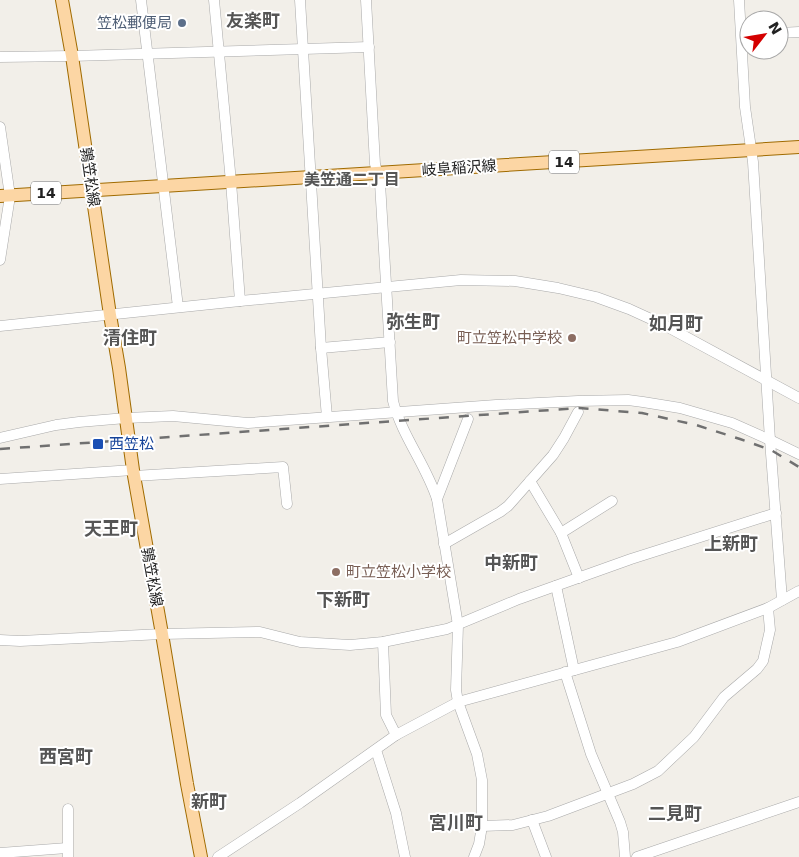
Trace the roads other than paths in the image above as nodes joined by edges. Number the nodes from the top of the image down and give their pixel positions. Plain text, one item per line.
1 (62, 0) edge
2 (141, 0) edge
3 (214, 0) edge
4 (300, 0) edge
5 (366, 0) edge
6 (369, 47) junction
7 (303, 49) junction
8 (218, 51) junction
9 (148, 54) junction
10 (72, 56) junction
11 (0, 57) edge
12 (745, 60) edge
13 (0, 127) edge
14 (799, 147) edge
15 (752, 150) junction
16 (377, 173) junction
17 (312, 177) junction
18 (231, 182) junction
19 (164, 186) junction
20 (92, 190) junction
21 (5, 196) edge
22 (0, 260) edge
23 (386, 286) junction
24 (318, 294) junction
25 (240, 301) junction
26 (178, 307) junction
27 (110, 315) junction
28 (0, 326) edge
29 (390, 342) junction
30 (321, 348) junction
31 (766, 380) junction
32 (799, 398) edge
33 (396, 412) junction
34 (578, 412) dead end
35 (327, 417) junction
36 (126, 418) junction
37 (468, 419) dead end
38 (0, 438) edge
39 (770, 440) junction
40 (799, 454) edge
41 (133, 473) junction
42 (0, 479) edge
43 (530, 481) junction
44 (437, 499) junction
45 (612, 501) dead end
46 (287, 504) dead end
47 (776, 513) junction
48 (561, 533) junction
49 (444, 544) junction
50 (579, 578) junction
51 (556, 586) junction
52 (799, 591) edge
53 (782, 600) junction
54 (768, 608) junction
55 (458, 625) junction
56 (162, 634) junction
57 (0, 640) edge
58 (383, 642) junction
59 (570, 671) junction
60 (458, 702) junction
61 (396, 735) junction
62 (376, 750) junction
63 (607, 794) junction
64 (799, 802) edge
65 (68, 809) dead end
66 (532, 820) junction
67 (482, 826) junction
68 (67, 852) edge
69 (0, 853) edge
70 (201, 857) edge
71 (218, 857) edge
72 (405, 857) edge
73 (474, 857) edge
74 (546, 857) edge
75 (625, 857) edge
76 (637, 857) edge

1 - 10 main road, 鶉笠松線
2 - 9 street
3 - 8 street
4 - 7 street
5 - 6 street
6 - 7 street
6 - 16 street
7 - 8 street
7 - 17 street
8 - 9 street
8 - 18 street
9 - 10 street
9 - 19 street
10 - 11 street
10 - 20 main road, 鶉笠松線
12 - 15 street
13 - 21 street
14 - 15 main road, 岐阜稲沢線 / 14
15 - 16 main road, 岐阜稲沢線 / 14
15 - 31 street
16 - 17 main road, 岐阜稲沢線 / 14
16 - 23 street
17 - 18 main road, 岐阜稲沢線 / 14
17 - 24 street
18 - 19 main road, 岐阜稲沢線 / 14
18 - 25 street
19 - 20 main road, 岐阜稲沢線 / 14
19 - 26 street
20 - 21 main road, 岐阜稲沢線 / 14
20 - 27 main road, 鶉笠松線
21 - 22 street
23 - 24 street
23 - 29 street
23 - 31 street
24 - 25 street
24 - 30 street
25 - 26 street
26 - 27 street
27 - 28 street
27 - 36 main road, 鶉笠松線
29 - 30 street
29 - 33 street
30 - 35 street
31 - 32 street
31 - 39 street
33 - 35 street
33 - 39 street
33 - 44 street
34 - 43 street
35 - 36 street
36 - 38 street
36 - 41 main road, 鶉笠松線
37 - 44 street
39 - 40 street
39 - 47 street
41 - 42 street
41 - 46 street
41 - 56 main road, 鶉笠松線
43 - 48 street
43 - 49 street
44 - 49 street
45 - 48 street
47 - 50 street
47 - 53 street
48 - 50 street
49 - 55 street
50 - 51 street
51 - 55 street
51 - 59 street
52 - 53 street
53 - 54 street
54 - 59 street
54 - 63 street
55 - 58 street
55 - 60 street
56 - 57 street
56 - 58 street
56 - 70 main road, 鶉笠松線
58 - 61 street
59 - 60 street
59 - 63 street
60 - 61 street
60 - 67 street
61 - 62 street
62 - 71 street
62 - 72 street
63 - 66 street
63 - 75 street
64 - 76 street
65 - 68 street
66 - 67 street
66 - 74 street
67 - 73 street
68 - 69 street

